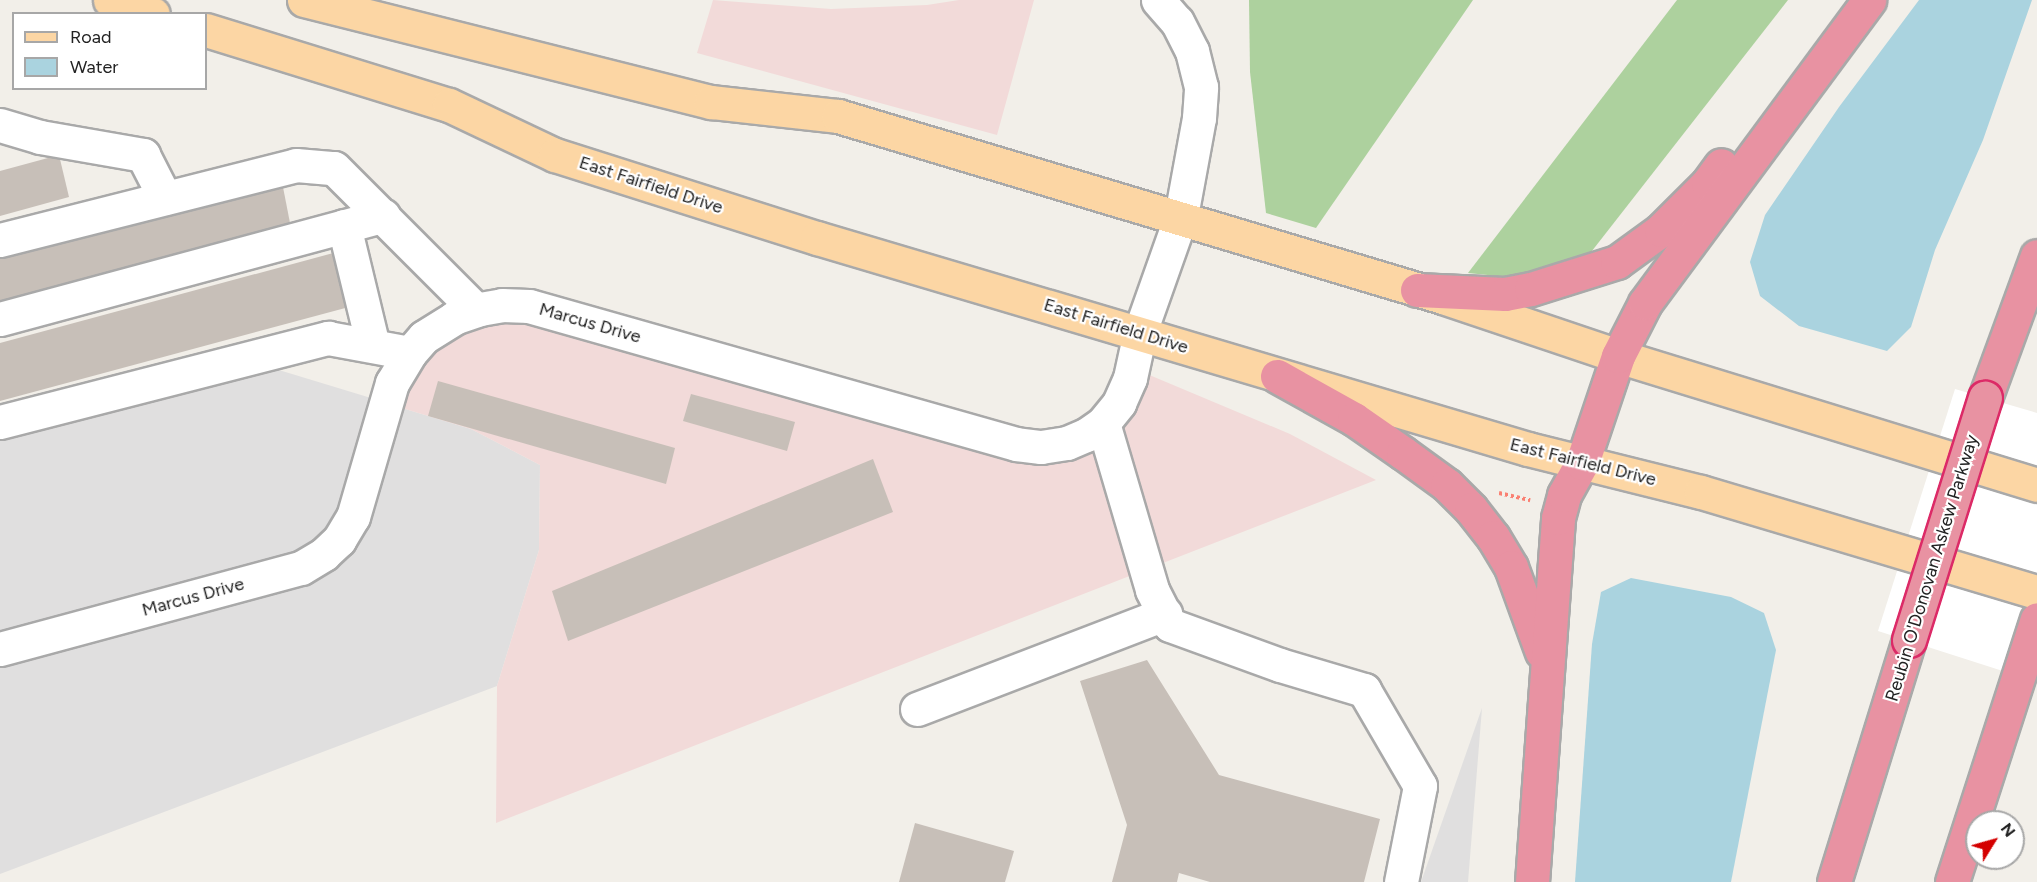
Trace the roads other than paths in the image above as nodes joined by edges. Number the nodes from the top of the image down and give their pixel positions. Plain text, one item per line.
1 (110, 0) edge
2 (304, 0) edge
3 (1843, 0) edge
4 (1869, 0) edge
5 (1174, 7) edge
6 (147, 12) edge
7 (207, 30) edge
8 (0, 125) edge
9 (40, 137) junction
10 (0, 147) edge
11 (165, 198) junction
12 (382, 216) junction
13 (1181, 216) junction
14 (344, 226) junction
15 (0, 240) edge
16 (2037, 256) edge
17 (1417, 290) junction
18 (476, 310) junction
19 (0, 319) edge
20 (1140, 332) junction
21 (374, 346) junction
22 (410, 353) junction
23 (1618, 356) junction
24 (1277, 376) junction
25 (0, 422) edge
26 (1103, 423) junction
27 (1582, 463) junction
28 (2037, 485) edge
29 (2037, 592) edge
30 (1165, 614) junction
31 (2037, 619) edge
32 (0, 649) edge
33 (1547, 667) junction
34 (917, 709) dead end
35 (1977, 810) edge
36 (1965, 845) edge
37 (1965, 858) edge
38 (1401, 882) edge
39 (1532, 882) edge
40 (1834, 882) edge
41 (1952, 882) edge
42 (1959, 882) edge

1 - 6 main road
2 - 13 main road
3 - 17 highway
4 - 23 highway
5 - 13 street
7 - 20 main road, East Fairfield Drive
8 - 9 street
9 - 10 street
9 - 11 street
11 - 12 street
11 - 15 street
12 - 14 street
12 - 18 street
13 - 17 main road
13 - 20 street, Marcus Drive
14 - 19 street
14 - 21 street
16 - 40 highway, Reubin O'Donovan Askew Parkway, bridge
17 - 23 main road
18 - 22 street, Marcus Drive
18 - 26 street, Marcus Drive
20 - 24 main road, East Fairfield Drive
20 - 26 street, Marcus Drive
21 - 22 street
21 - 25 street
22 - 32 street, Marcus Drive
23 - 27 highway
23 - 28 main road
24 - 27 main road, East Fairfield Drive
24 - 33 highway
26 - 30 street
27 - 29 main road, East Fairfield Drive
27 - 33 highway
30 - 34 street
30 - 38 street
31 - 35 highway
33 - 39 highway
36 - 41 highway
37 - 42 highway

